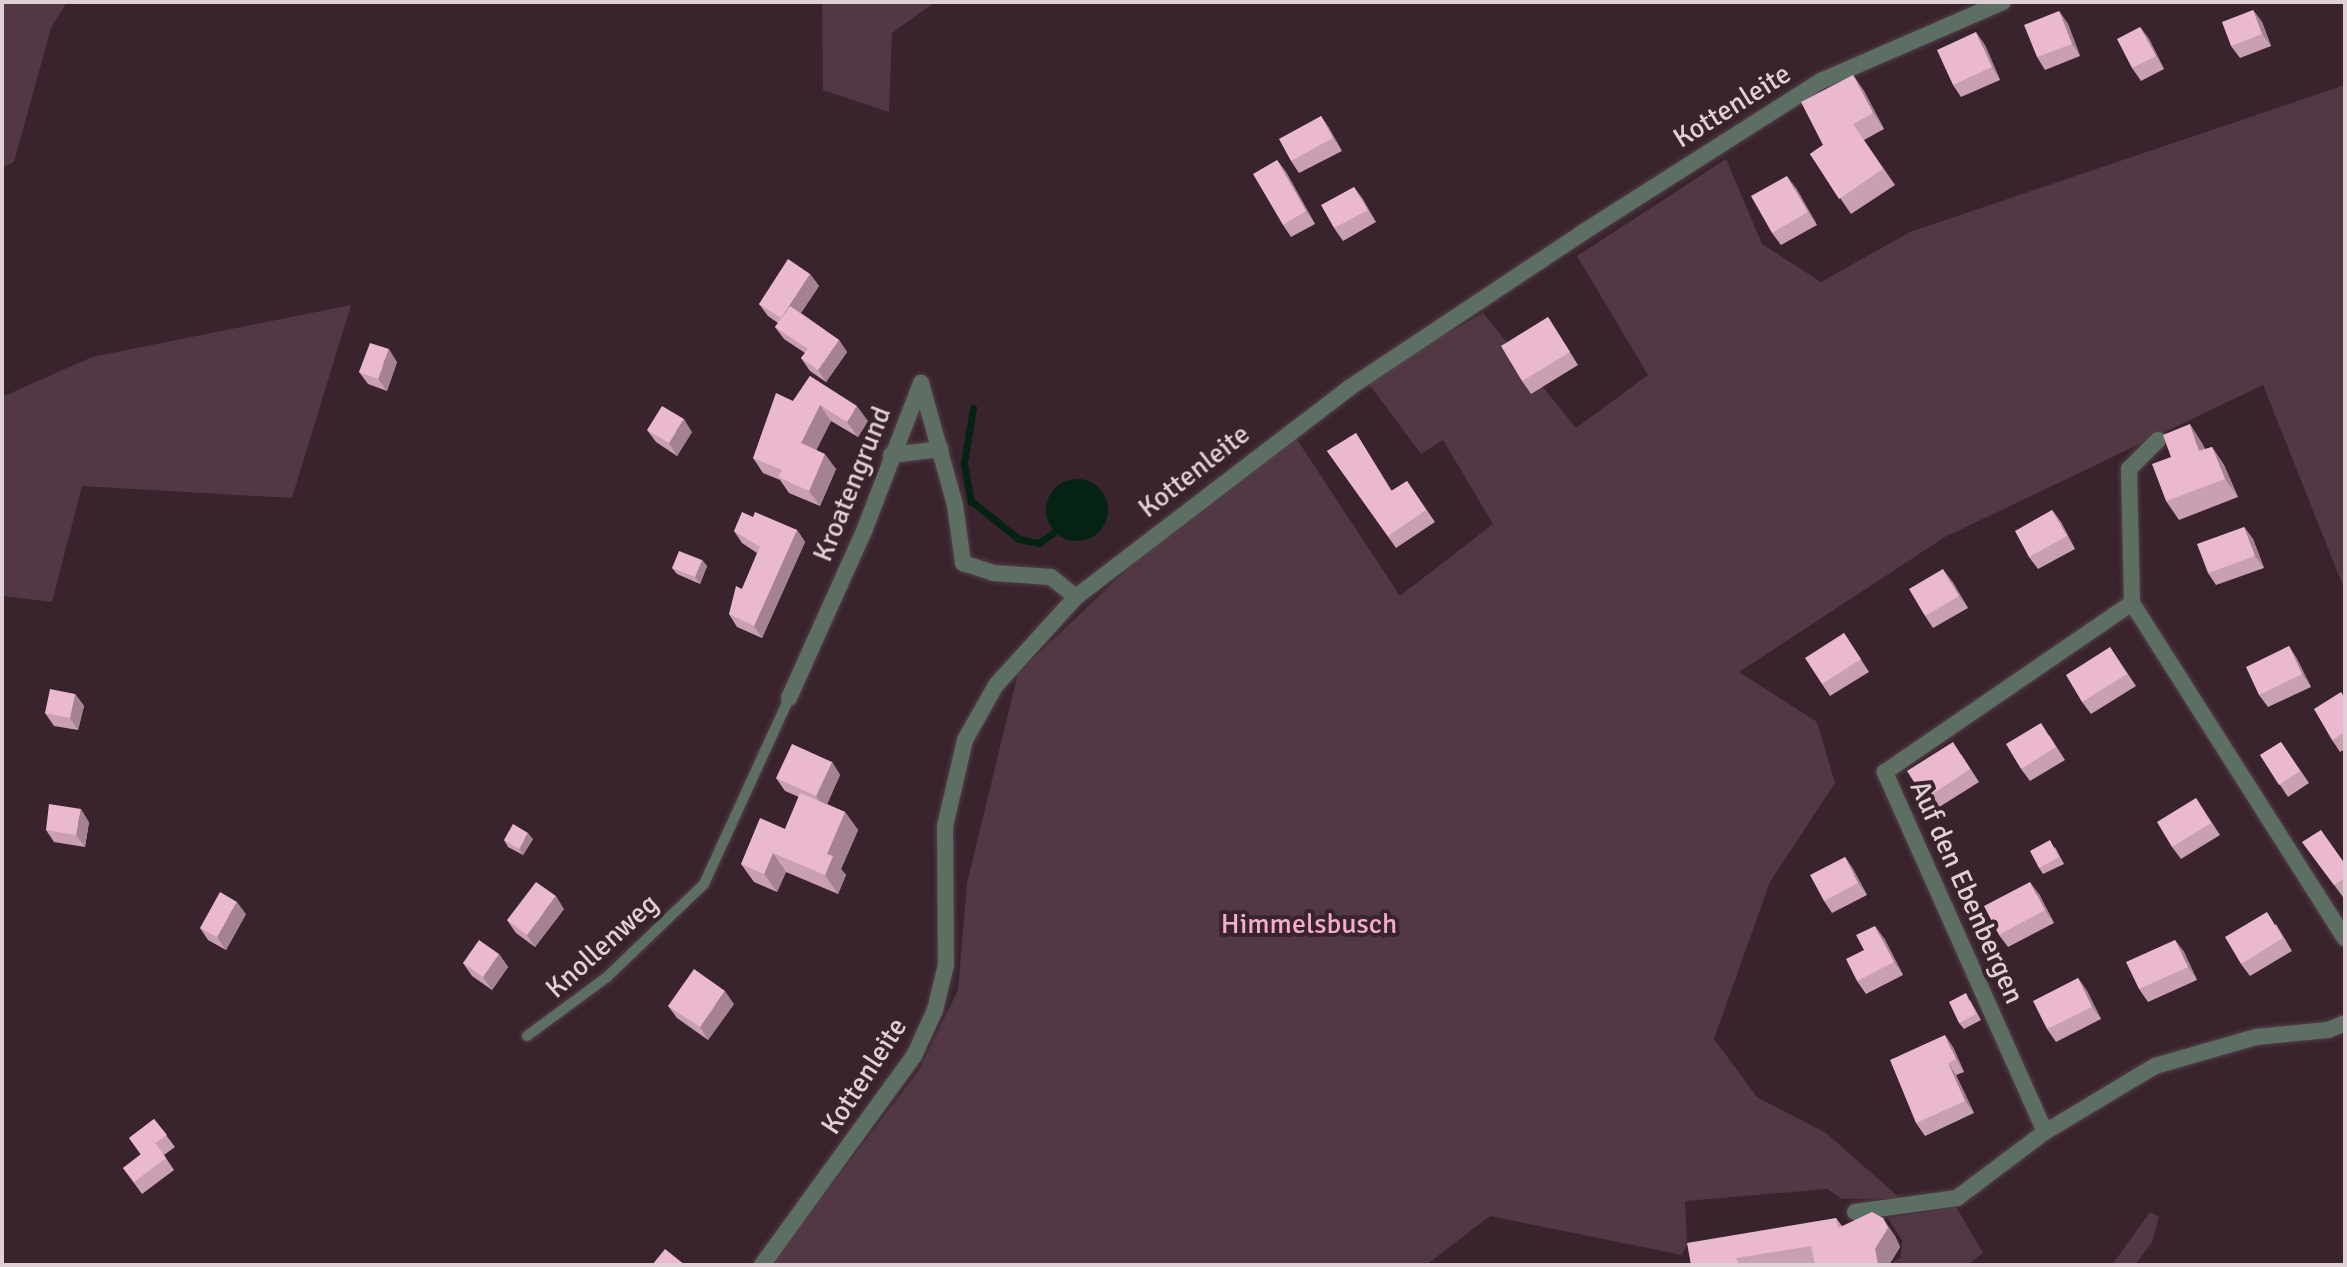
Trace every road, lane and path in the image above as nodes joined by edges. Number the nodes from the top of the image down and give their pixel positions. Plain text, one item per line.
1 (2003, 2) edge
2 (2158, 440) dead end
3 (941, 449) junction
4 (891, 455) junction
5 (1076, 597) junction
6 (2132, 603) junction
7 (789, 698) joint
8 (704, 884) joint
9 (2345, 938) edge
10 (2345, 1023) edge
11 (527, 1036) dead end
12 (2045, 1132) junction
13 (1855, 1212) dead end
14 (762, 1265) edge

1 - 5 street, Kottenleite
2 - 6 street
3 - 4 street
3 - 4 street, Kroatengrund
3 - 5 street, Kroatengrund
4 - 7 street, Kroatengrund
5 - 14 street, Kottenleite
6 - 9 street
6 - 12 street, Auf den Ebenbergen
7 - 8 lane, Kroatengrund
8 - 11 lane, Knollenweg
10 - 12 street
12 - 13 street

